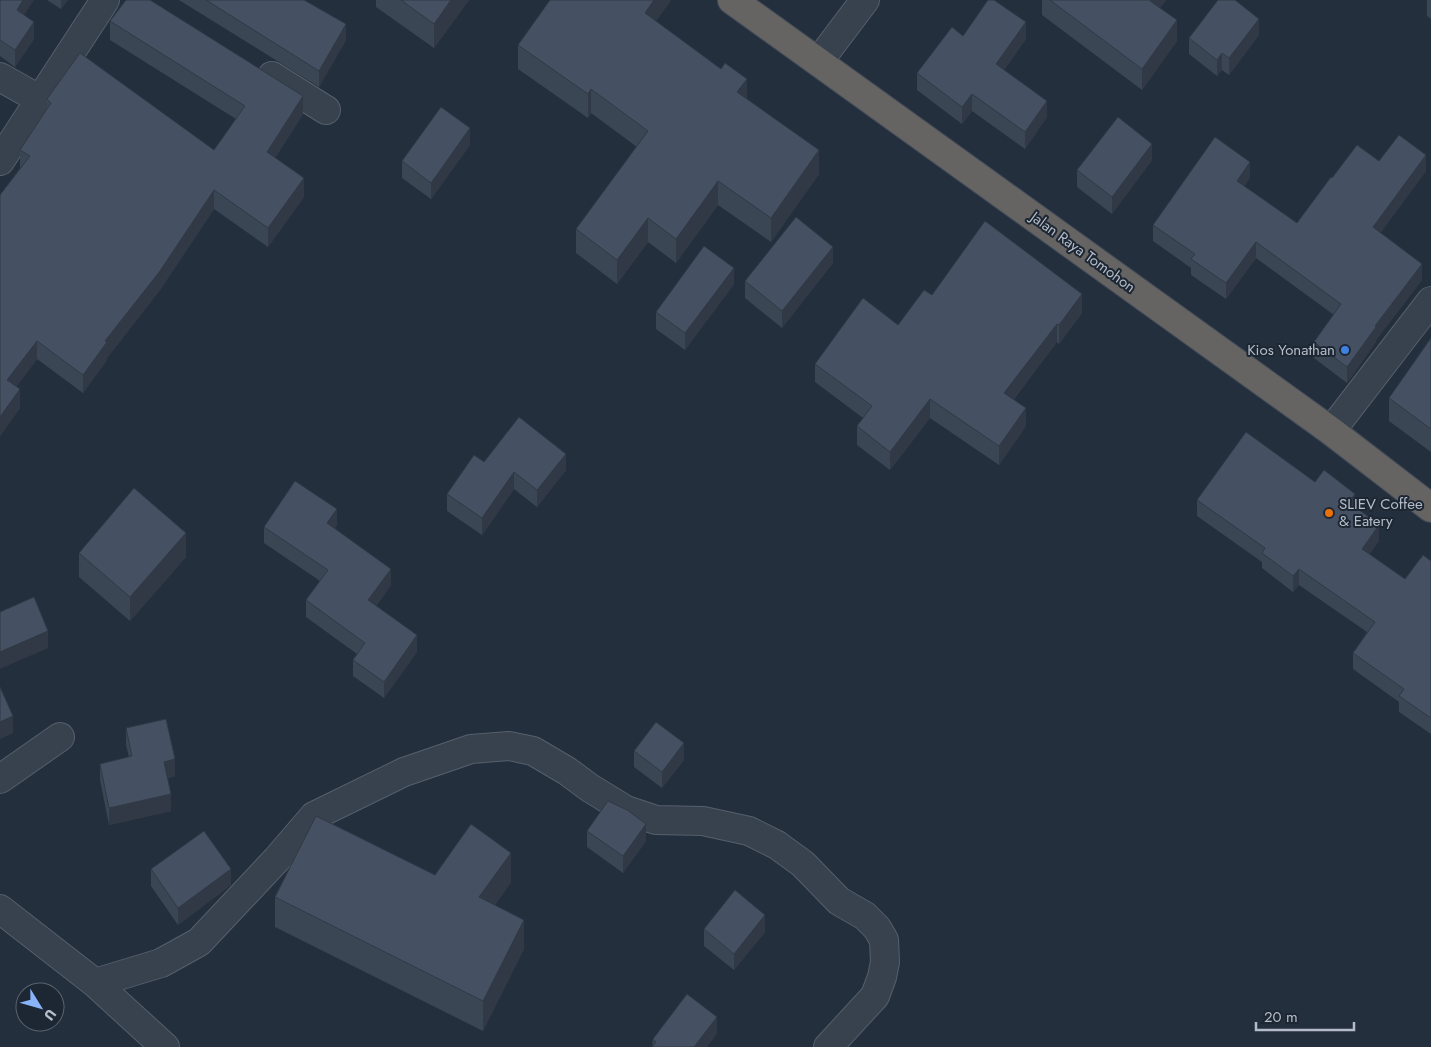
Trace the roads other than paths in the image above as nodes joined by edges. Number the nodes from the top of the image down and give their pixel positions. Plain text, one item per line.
1 (105, 0) edge
2 (732, 0) edge
3 (865, 0) edge
4 (819, 62) junction
5 (251, 63) edge
6 (0, 77) edge
7 (39, 99) junction
8 (326, 110) dead end
9 (0, 161) edge
10 (1431, 301) edge
11 (1331, 431) junction
12 (1431, 508) edge
13 (60, 737) dead end
14 (0, 779) edge
15 (0, 909) edge
16 (95, 983) junction
17 (166, 1047) edge
18 (828, 1047) edge

1 - 7 street
2 - 4 highway, Jalan Raya Tomohon
3 - 4 street
4 - 11 highway, Jalan Raya Tomohon
5 - 8 street
6 - 7 street
7 - 9 street
10 - 11 street
11 - 12 highway, Jalan Raya Tomohon
13 - 14 street
15 - 16 street
16 - 17 street
16 - 18 street

